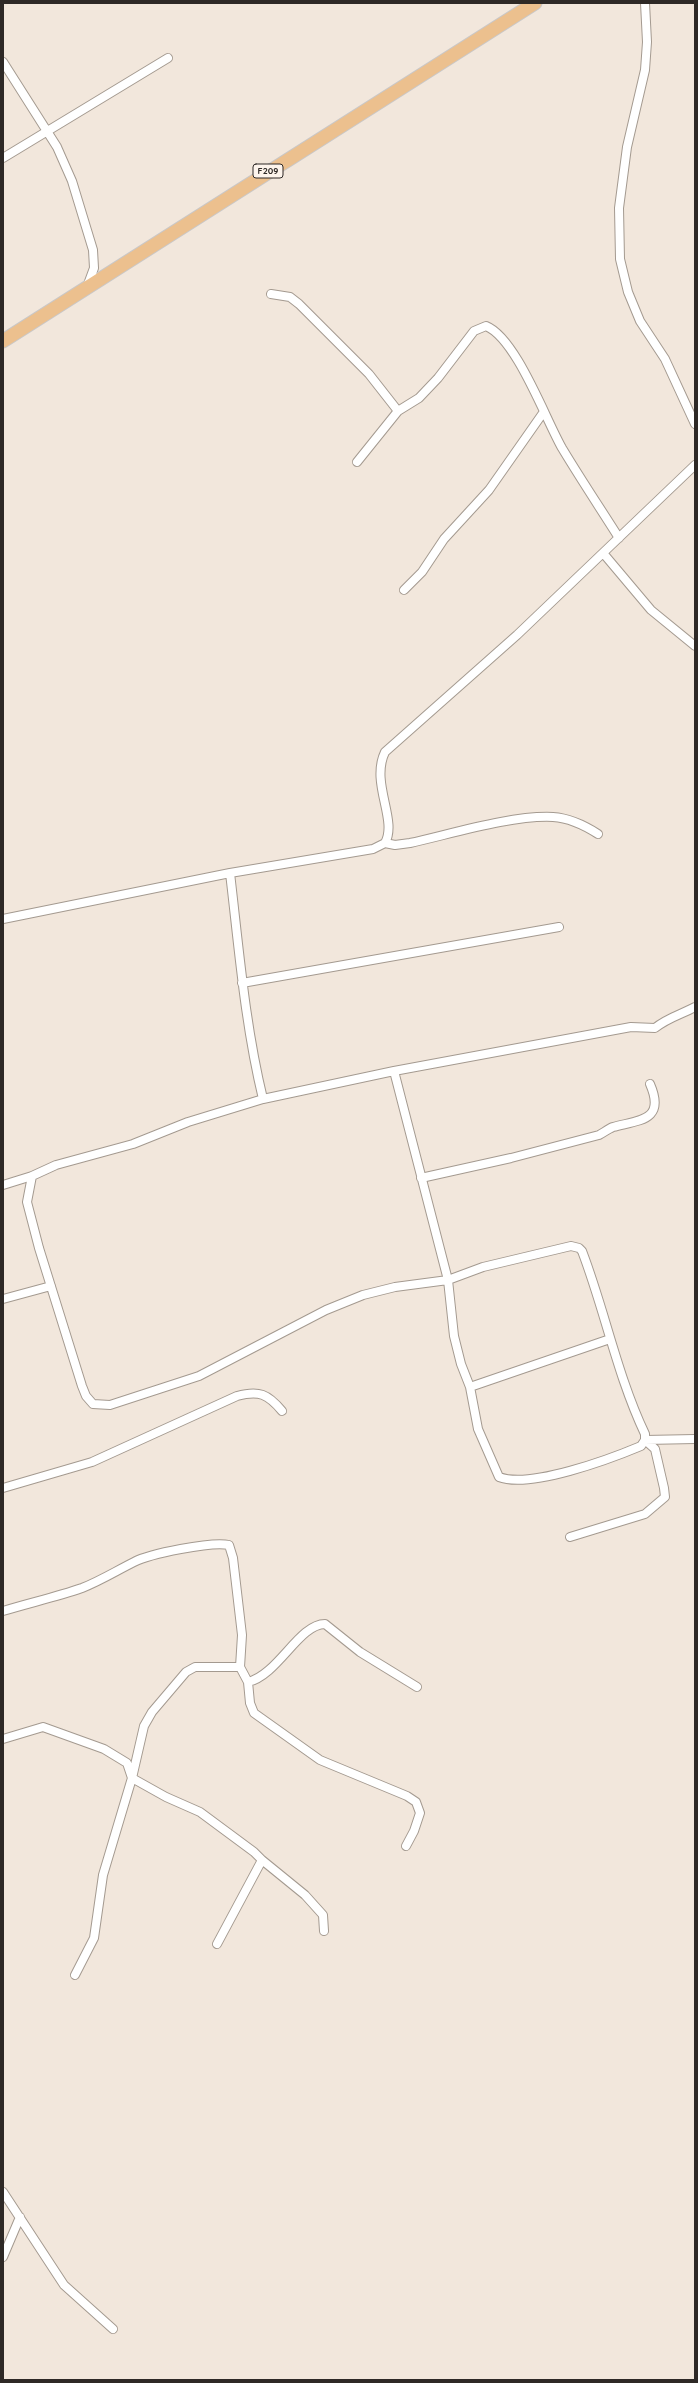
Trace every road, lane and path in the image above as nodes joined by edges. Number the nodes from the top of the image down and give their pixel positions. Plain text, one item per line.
1 (535, 3) edge
2 (645, 3) edge
3 (168, 58) dead end
4 (3, 62) edge
5 (47, 133) junction
6 (3, 158) edge
7 (87, 287) junction
8 (271, 294) dead end
9 (3, 341) edge
10 (398, 411) junction
11 (543, 413) junction
12 (695, 424) edge
13 (357, 462) dead end
14 (695, 465) edge
15 (619, 538) junction
16 (603, 553) junction
17 (404, 590) dead end
18 (695, 646) edge
19 (598, 834) dead end
20 (385, 843) junction
21 (230, 873) junction
22 (3, 919) edge
23 (559, 927) dead end
24 (242, 983) junction
25 (695, 1007) edge
26 (394, 1071) junction
27 (650, 1084) dead end
28 (263, 1099) junction
29 (32, 1176) junction
30 (422, 1178) junction
31 (3, 1185) edge
32 (448, 1280) junction
33 (51, 1286) junction
34 (3, 1299) edge
35 (610, 1339) junction
36 (470, 1387) junction
37 (282, 1411) dead end
38 (695, 1439) edge
39 (645, 1440) junction
40 (3, 1488) edge
41 (570, 1537) dead end
42 (3, 1611) edge
43 (240, 1666) junction
44 (248, 1682) junction
45 (417, 1687) dead end
46 (3, 1739) edge
47 (132, 1778) junction
48 (406, 1846) dead end
49 (262, 1860) junction
50 (324, 1931) dead end
51 (217, 1944) dead end
52 (75, 1975) dead end
53 (3, 2192) edge
54 (20, 2217) junction
55 (3, 2257) edge
56 (113, 2329) dead end

1 - 7 main road, F209
2 - 12 street
3 - 5 street
4 - 5 street
5 - 6 street
5 - 7 street
7 - 9 main road, F209
8 - 10 street
10 - 11 street
10 - 13 street
11 - 15 street
11 - 17 street
14 - 15 street
15 - 16 street
16 - 18 street
16 - 20 street
19 - 20 street
20 - 21 street
21 - 22 street
21 - 24 street
23 - 24 street
24 - 28 street
25 - 26 street
26 - 28 street
26 - 30 street
27 - 30 street
28 - 29 street
29 - 31 street
29 - 33 street
30 - 32 street
32 - 33 street
32 - 35 street
32 - 36 street
33 - 34 street
35 - 36 street
35 - 39 street
36 - 39 street
37 - 40 street
38 - 39 street
39 - 41 street
42 - 43 street
43 - 44 street
43 - 47 street
44 - 45 street
44 - 48 street
46 - 47 street
47 - 49 street
47 - 52 street
49 - 50 street
49 - 51 street
53 - 54 street
54 - 55 street
54 - 56 street

